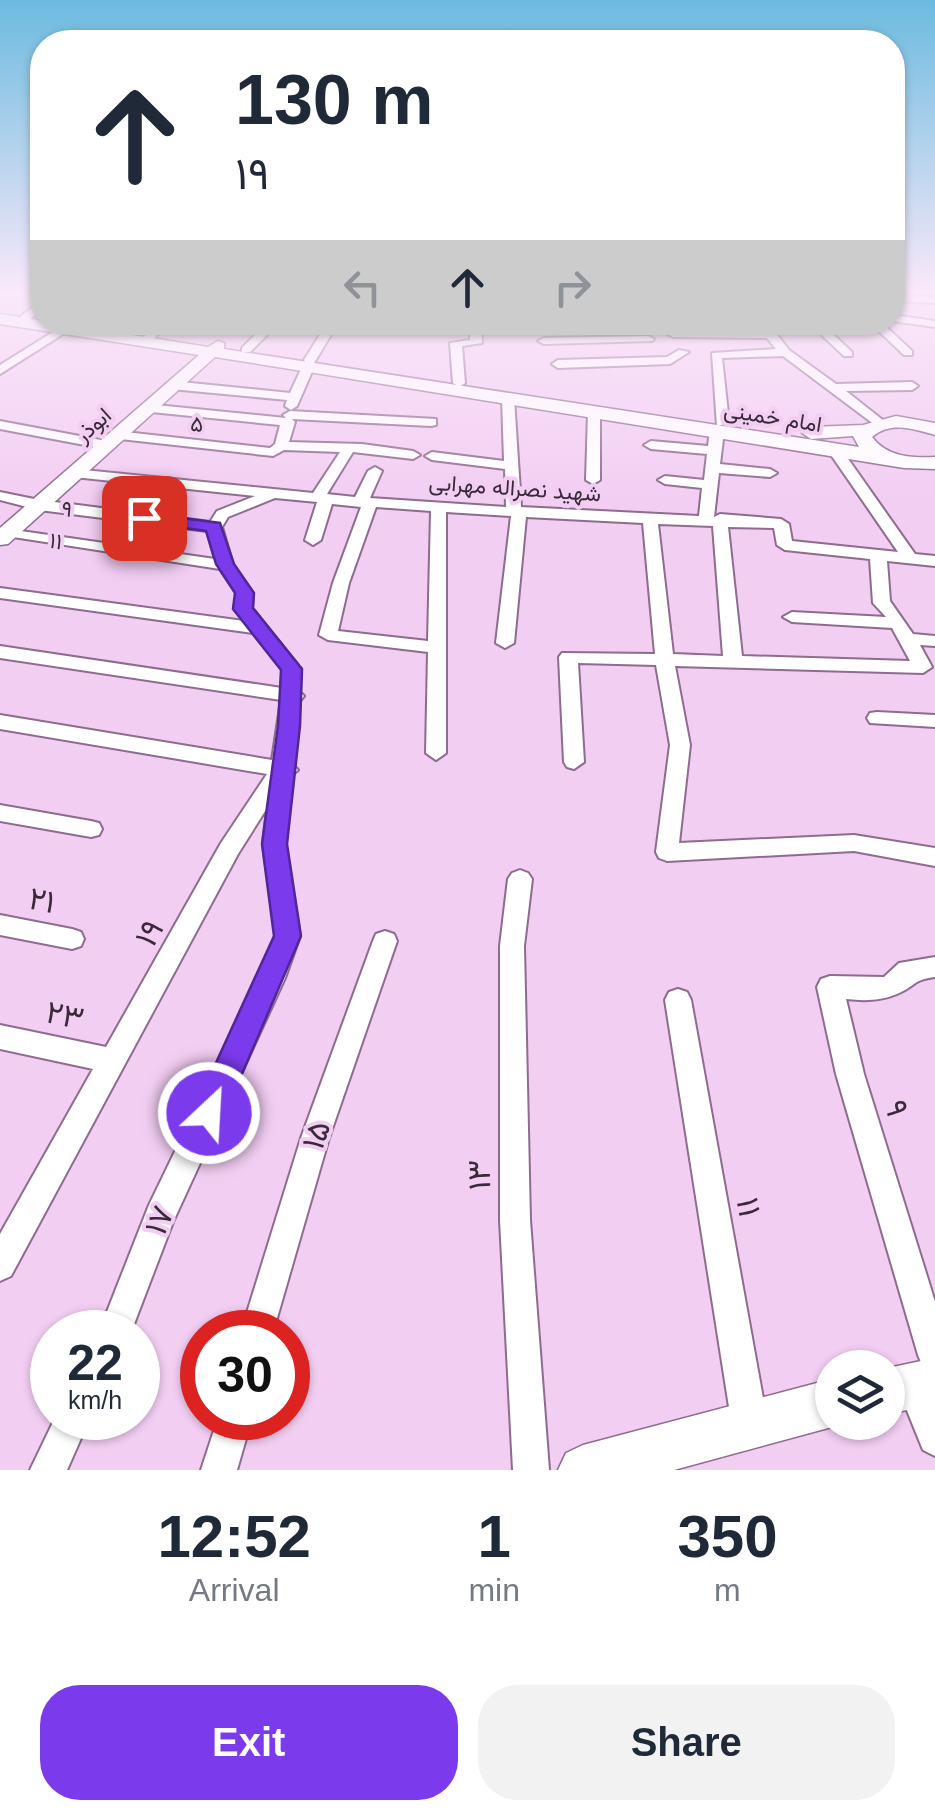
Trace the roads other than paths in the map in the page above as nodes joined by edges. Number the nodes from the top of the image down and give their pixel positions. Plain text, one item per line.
1 (200, 360) edge
2 (281, 360) edge
3 (312, 360) edge
4 (457, 360) edge
5 (672, 360) edge
6 (701, 360) edge
7 (797, 360) edge
8 (309, 364) junction
9 (558, 364) dead end
10 (459, 383) junction
11 (171, 385) junction
12 (912, 386) dead end
13 (838, 387) junction
14 (293, 397) junction
15 (508, 398) junction
16 (146, 408) junction
17 (594, 412) junction
18 (289, 418) junction
19 (431, 422) dead end
20 (0, 425) edge
21 (720, 427) junction
22 (872, 427) junction
23 (932, 428) edge
24 (111, 440) junction
25 (651, 445) dead end
26 (349, 448) junction
27 (277, 449) junction
28 (834, 449) junction
29 (413, 456) dead end
30 (432, 456) dead end
31 (887, 458) junction
32 (714, 460) junction
33 (935, 464) edge
34 (513, 466) junction
35 (374, 471) dead end
36 (74, 473) junction
37 (770, 473) dead end
38 (593, 480) dead end
39 (664, 480) dead end
40 (710, 485) junction
41 (270, 495) junction
42 (0, 496) edge
43 (322, 499) junction
44 (365, 502) junction
45 (439, 504) junction
46 (39, 505) junction
47 (517, 510) junction
48 (650, 518) junction
49 (713, 519) junction
50 (214, 527) junction
51 (2, 536) edge
52 (312, 540) dead end
53 (878, 556) junction
54 (912, 561) junction
55 (935, 561) edge
56 (225, 564) junction
57 (0, 593) edge
58 (792, 617) dead end
59 (256, 628) junction
60 (903, 631) junction
61 (935, 641) edge
62 (505, 643) dead end
63 (439, 648) junction
64 (0, 652) edge
65 (733, 660) junction
66 (664, 661) junction
67 (291, 696) junction
68 (877, 718) dead end
69 (935, 721) edge
70 (0, 722) edge
71 (436, 753) dead end
72 (574, 762) dead end
73 (285, 769) junction
74 (0, 813) edge
75 (91, 829) dead end
76 (934, 860) edge
77 (520, 878) dead end
78 (0, 925) edge
79 (72, 939) dead end
80 (384, 942) dead end
81 (935, 966) edge
82 (678, 1000) dead end
83 (0, 1037) edge
84 (114, 1061) junction
85 (0, 1265) edge
86 (123, 1310) edge
87 (263, 1310) edge
88 (918, 1378) edge
89 (815, 1409) edge
90 (750, 1426) junction
91 (935, 1438) edge
92 (62, 1440) edge
93 (228, 1440) edge
94 (48, 1470) edge
95 (218, 1470) edge
96 (531, 1470) edge
97 (584, 1470) edge

1 - 11 main road, ابوذر
2 - 8 main road, امام خمینی
3 - 8 street
4 - 10 street
5 - 9 street
6 - 21 street
7 - 13 street
8 - 10 main road, امام خمینی
8 - 14 street
8 - 15 main road, امام خمینی
10 - 21 main road, امام خمینی
11 - 14 street
11 - 16 main road, ابوذر
12 - 13 street
13 - 22 street
14 - 18 street
15 - 17 main road, امام خمینی
15 - 34 street
16 - 18 street
16 - 24 main road, ابوذر
17 - 21 main road, امام خمینی
17 - 38 street
18 - 19 street
18 - 27 street
20 - 24 street, ۵
21 - 22 main road, امام خمینی
21 - 28 main road, امام خمینی
21 - 32 street
22 - 23 main road, امام خمینی
22 - 31 main road
24 - 27 street, ۵
24 - 36 main road, ابوذر
25 - 32 street
26 - 27 street, ۵
26 - 29 street, ۵
26 - 43 street
28 - 31 main road, امام خمینی
28 - 54 street
30 - 34 street
31 - 33 main road, امام خمینی
32 - 37 street
32 - 40 street
34 - 47 street
35 - 44 street
36 - 41 street, شهید نصراله مهرابی
36 - 46 main road, ابوذر
39 - 40 street
40 - 49 street
41 - 43 street, شهید نصراله مهرابی
41 - 50 street
42 - 46 street, ۹
43 - 44 street, شهید نصراله مهرابی
43 - 52 street
44 - 45 street, شهید نصراله مهرابی
44 - 63 street
45 - 47 street, شهید نصراله مهرابی
45 - 63 street
46 - 50 street, ۹
46 - 51 main road, ابوذر
47 - 48 street, شهید نصراله مهرابی
47 - 62 street
48 - 49 street, شهید نصراله مهرابی
48 - 66 street
49 - 53 street, شهید نصراله مهرابی
49 - 65 street
50 - 56 street, ۱۹
51 - 56 street, ۱۱
53 - 54 street, شهید نصراله مهرابی
53 - 60 street
54 - 55 street, شهید نصراله مهرابی
56 - 59 street, ۱۹
57 - 59 street
58 - 60 street
59 - 67 street, ۱۹
60 - 61 street
60 - 65 street
63 - 71 street
64 - 67 street
65 - 66 street
66 - 72 street
66 - 76 street
67 - 73 street, ۱۹
68 - 69 street
70 - 73 street
73 - 84 street, ۱۹
73 - 86 street, ۱۷
74 - 75 street
77 - 96 street, ۱۳
78 - 79 street, ۲۱
80 - 87 street, ۱۵
81 - 88 street, ۹
82 - 90 street, ۱۱
83 - 84 street, ۲۳
84 - 85 street, ۱۹
88 - 91 street
89 - 90 main road
90 - 97 main road
92 - 94 street
93 - 95 street

